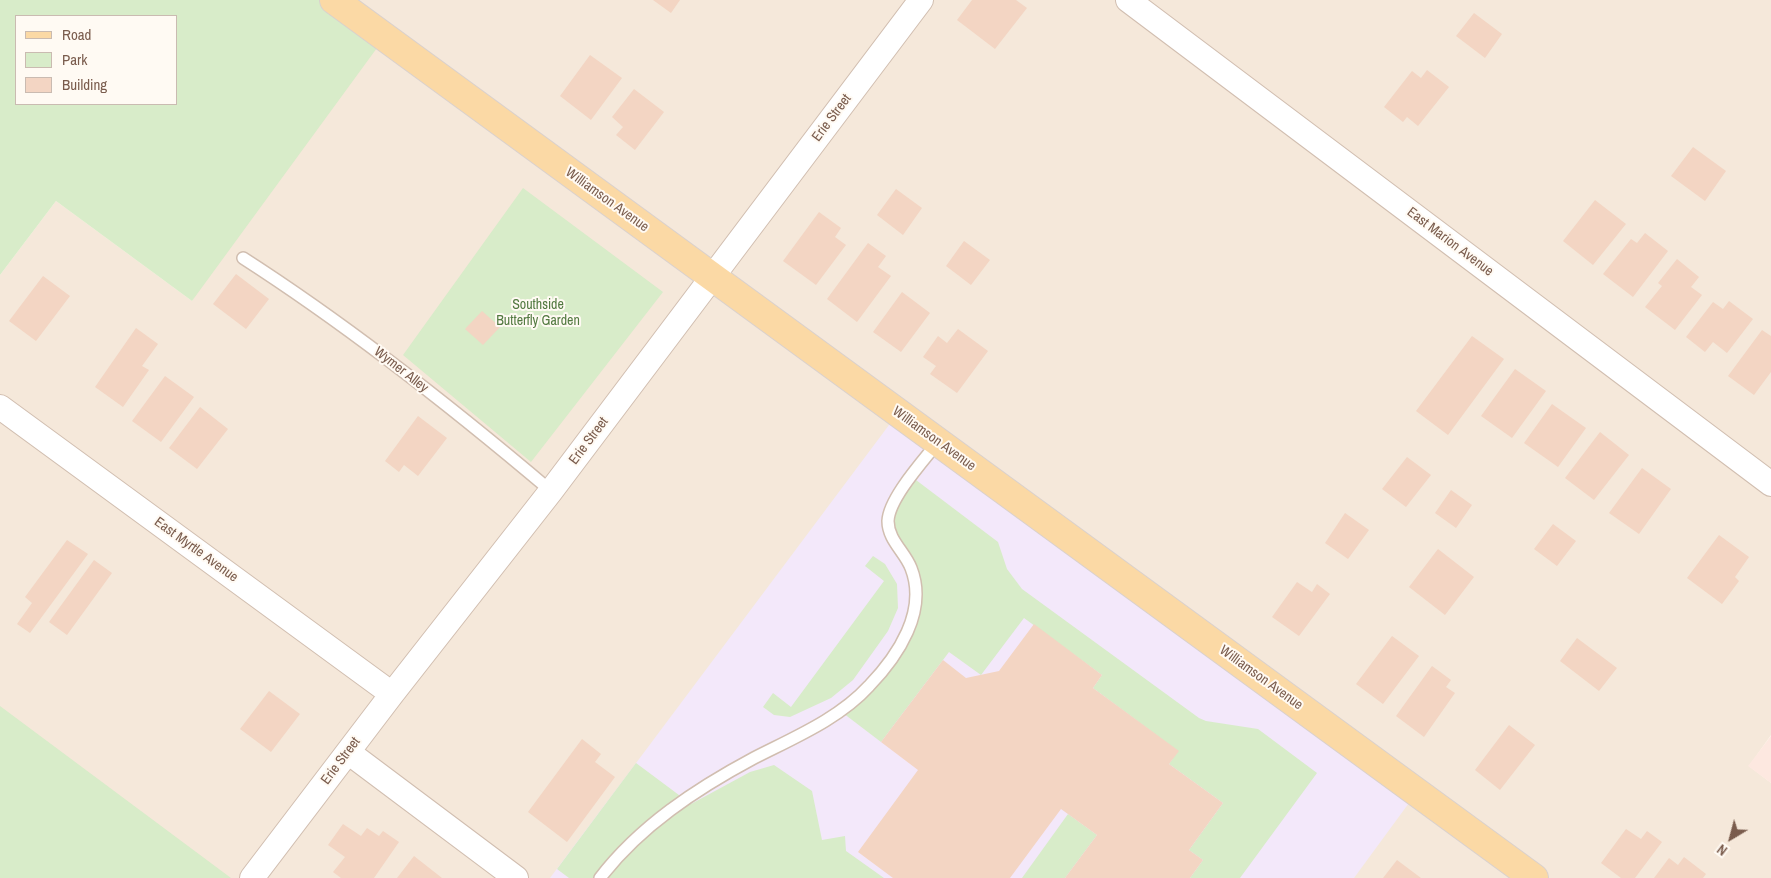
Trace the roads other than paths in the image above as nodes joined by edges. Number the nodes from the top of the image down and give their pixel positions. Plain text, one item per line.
1 (334, 0) edge
2 (921, 0) edge
3 (1128, 0) edge
4 (243, 258) dead end
5 (713, 277) junction
6 (0, 407) edge
7 (938, 442) junction
8 (1771, 484) edge
9 (552, 491) junction
10 (392, 694) junction
11 (348, 752) junction
12 (252, 878) edge
13 (516, 878) edge
14 (600, 878) edge
15 (1534, 878) edge

1 - 5 main road, Williamson Avenue
2 - 5 street, Erie Street
3 - 8 street, East Marion Avenue
4 - 9 lane, Wymer Alley
5 - 7 main road, Williamson Avenue
5 - 9 street, Erie Street
6 - 10 street, East Myrtle Avenue
7 - 14 lane
7 - 15 main road, Williamson Avenue
9 - 10 street, Erie Street
10 - 11 street, Erie Street
11 - 12 street, Erie Street
11 - 13 street

